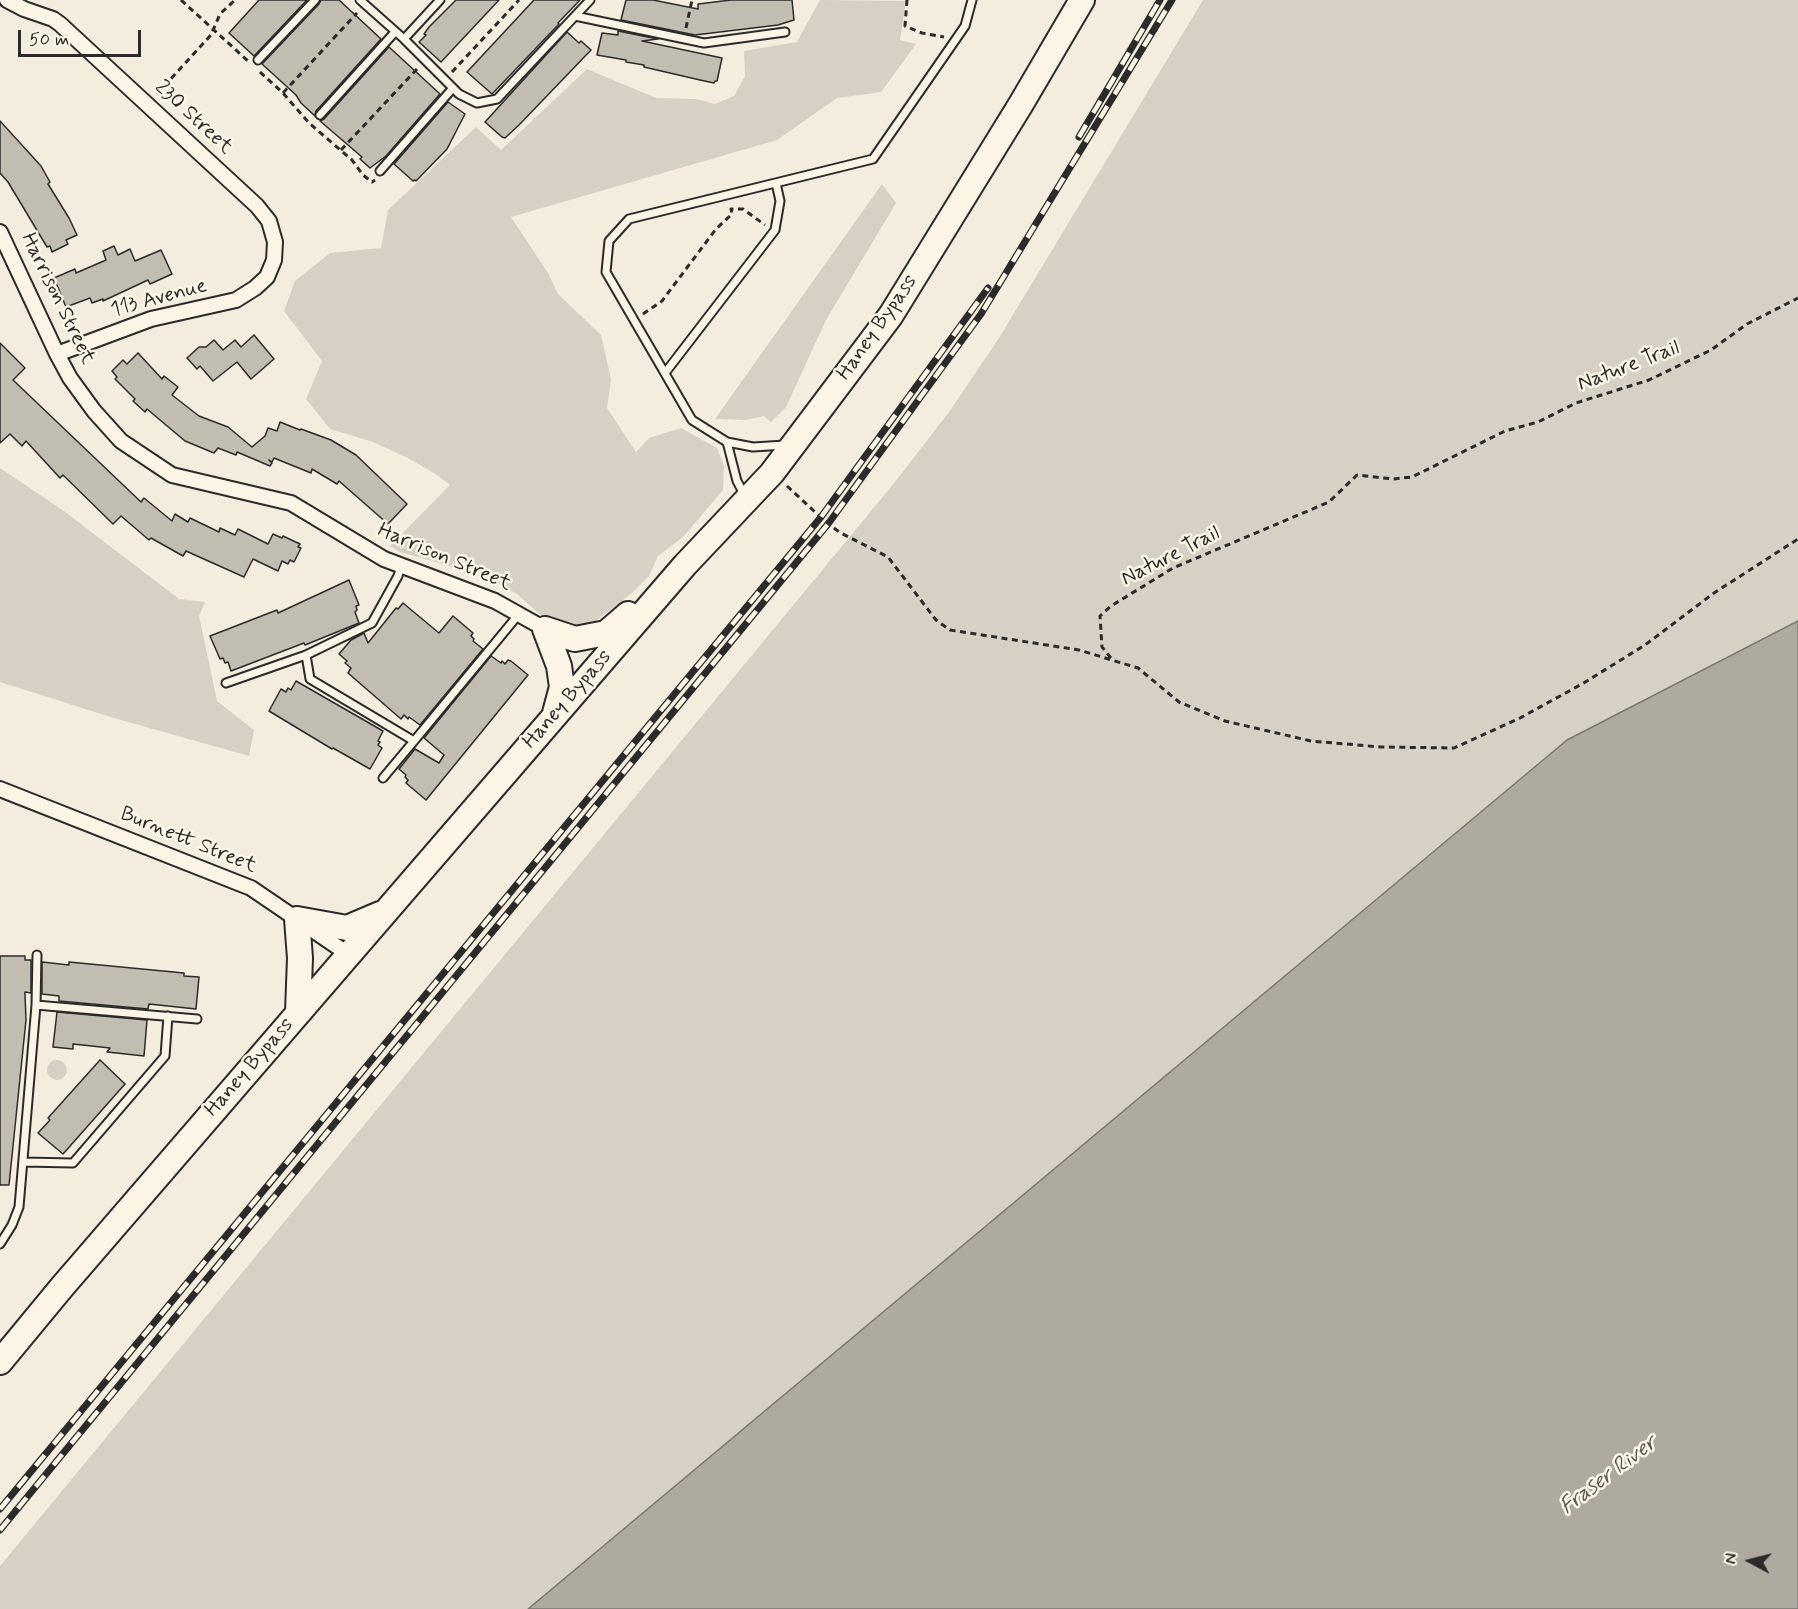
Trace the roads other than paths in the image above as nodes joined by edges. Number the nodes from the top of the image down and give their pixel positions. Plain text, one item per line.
1 (7, 0) edge
2 (315, 0) edge
3 (360, 0) edge
4 (440, 0) edge
5 (590, 0) edge
6 (972, 0) edge
7 (1082, 0) edge
8 (575, 16) junction
9 (395, 32) junction
10 (785, 32) dead end
11 (404, 39) junction
12 (258, 60) dead end
13 (453, 88) junction
14 (320, 115) dead end
15 (380, 171) road end
16 (776, 183) junction
17 (0, 232) edge
18 (267, 277) joint
19 (57, 354) junction
20 (665, 373) junction
21 (727, 442) junction
22 (794, 445) junction
23 (747, 499) junction
24 (401, 565) junction
25 (685, 566) junction
26 (519, 614) junction
27 (545, 629) junction
28 (306, 655) junction
29 (226, 683) dead end
30 (555, 716) junction
31 (414, 741) junction
32 (383, 778) dead end
33 (0, 789) edge
34 (385, 912) junction
35 (297, 919) junction
36 (348, 954) junction
37 (37, 955) dead end
38 (36, 1005) junction
39 (298, 1012) junction
40 (168, 1016) junction
41 (197, 1019) dead end
42 (24, 1162) junction
43 (0, 1244) edge
44 (0, 1362) edge

1 - 18 street, 230 Street
2 - 12 lane
3 - 9 lane
4 - 11 lane
5 - 8 lane
6 - 16 lane
7 - 22 highway, Haney Bypass
8 - 10 lane
8 - 13 lane
9 - 11 lane
9 - 14 lane
11 - 13 lane
13 - 15 lane
16 - 20 lane
16 - 20 lane
17 - 19 street, Harrison Street
18 - 19 street, 113 Avenue
19 - 24 street, Harrison Street
20 - 21 lane
21 - 22 lane
21 - 23 lane
22 - 23 highway, Haney Bypass
23 - 25 highway, Haney Bypass
24 - 26 street, Harrison Street
24 - 28 lane
25 - 27 highway
25 - 30 highway, Haney Bypass
26 - 27 street, Harrison Street
26 - 31 lane
27 - 30 highway
28 - 29 lane
28 - 31 lane
30 - 34 highway, Haney Bypass
31 - 32 lane
33 - 35 street, Burnett Street
34 - 35 highway
34 - 36 highway, Haney Bypass
35 - 36 street, Burnett Street
35 - 39 highway
36 - 39 highway, Haney Bypass
37 - 38 lane
38 - 40 lane
38 - 42 lane
39 - 44 highway, Haney Bypass
40 - 41 lane
40 - 42 lane
42 - 43 lane

